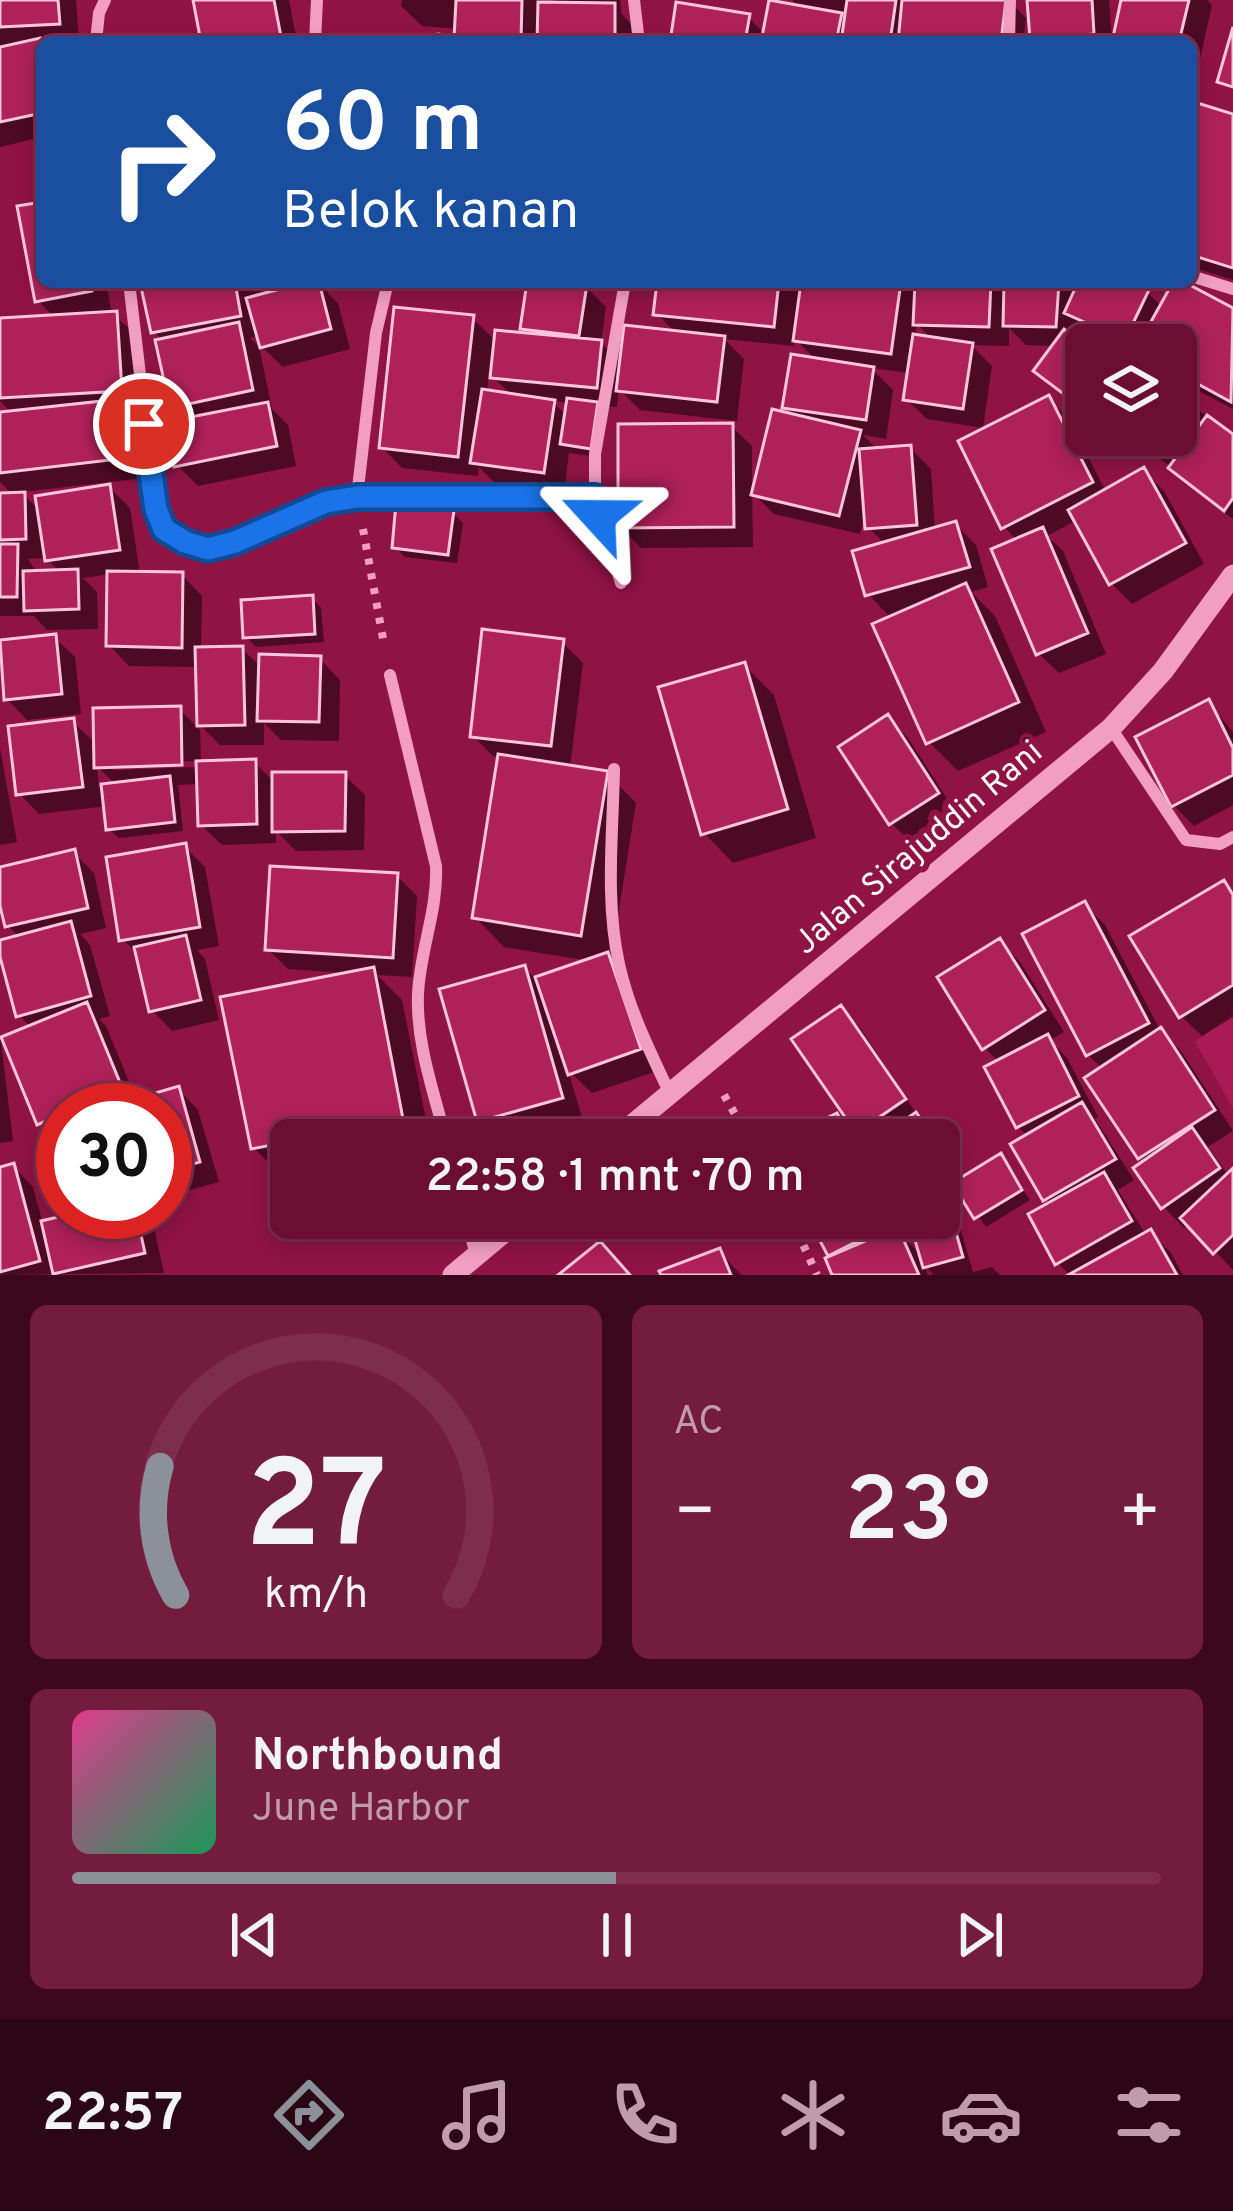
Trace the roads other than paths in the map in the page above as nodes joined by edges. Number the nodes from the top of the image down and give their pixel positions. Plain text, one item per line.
1 (105, 0) edge
2 (317, 0) edge
3 (634, 0) edge
4 (1010, 0) edge
5 (97, 36) edge
6 (315, 36) edge
7 (638, 36) edge
8 (1009, 36) edge
9 (1197, 278) edge
10 (130, 288) edge
11 (387, 288) edge
12 (624, 288) edge
13 (1233, 289) edge
14 (357, 497) junction
15 (595, 497) junction
16 (1233, 575) edge
17 (621, 583) dead end
18 (390, 675) road end
19 (1111, 728) junction
20 (614, 769) dead end
21 (1233, 837) edge
22 (670, 1094) junction
23 (441, 1119) edge
24 (640, 1119) edge
25 (472, 1239) edge
26 (496, 1239) edge
27 (476, 1256) junction
28 (453, 1275) edge

1 - 5 street
2 - 6 street
3 - 7 street
4 - 8 street
9 - 13 street
10 - 14 street
11 - 14 street
12 - 15 street
14 - 15 street
15 - 17 street
16 - 19 street, Jalan Sirajuddin Rani
18 - 23 street
19 - 21 street
19 - 22 street, Jalan Sirajuddin Rani
20 - 22 street
22 - 24 street, Jalan Sirajuddin Rani
25 - 27 street
26 - 27 street
27 - 28 street

